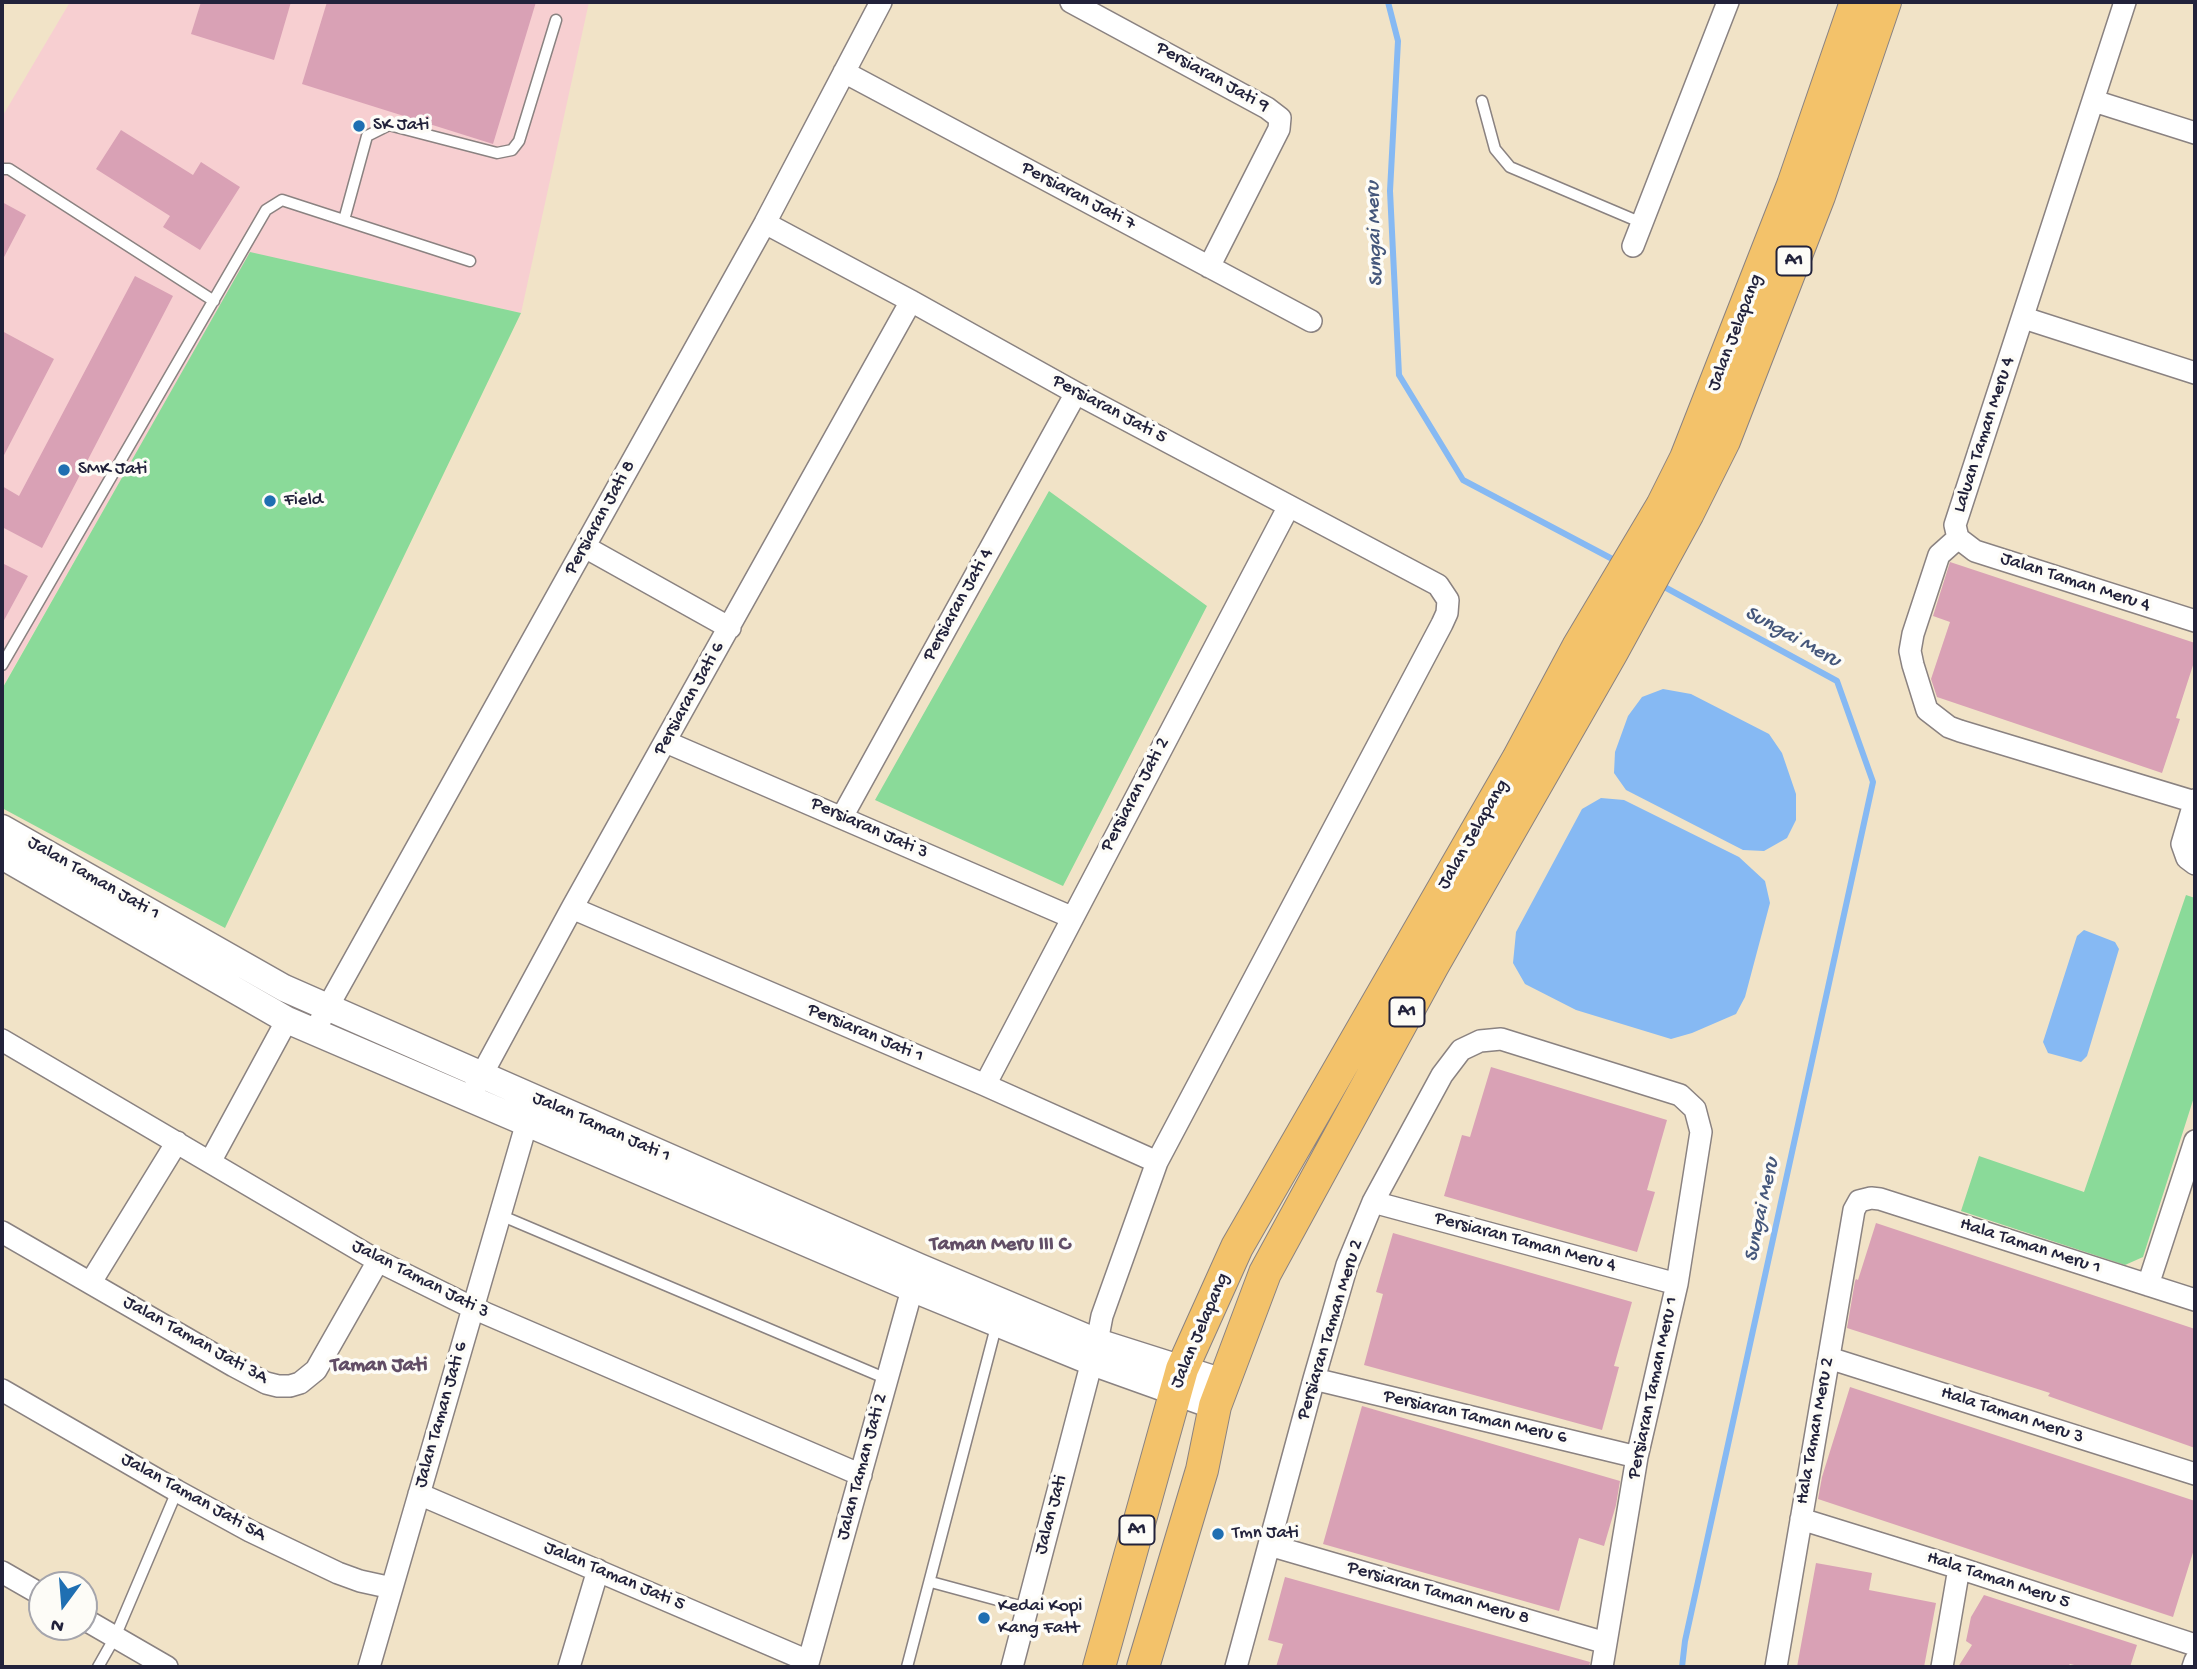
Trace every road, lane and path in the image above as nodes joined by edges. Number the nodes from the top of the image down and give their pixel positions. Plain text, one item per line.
1 (881, 2) edge
2 (1074, 2) edge
3 (1728, 2) edge
4 (1856, 2) edge
5 (1885, 2) edge
6 (2125, 2) edge
7 (556, 20) dead end
8 (844, 72) junction
9 (1482, 101) dead end
10 (2094, 101) junction
11 (2195, 133) edge
12 (2, 169) edge
13 (344, 220) junction
14 (765, 223) junction
15 (1642, 223) junction
16 (1633, 246) dead end
17 (470, 261) dead end
18 (1209, 267) junction
19 (214, 301) junction
20 (911, 301) junction
21 (2024, 318) junction
22 (1311, 321) dead end
23 (2195, 373) edge
24 (1076, 393) junction
25 (1289, 506) junction
26 (1675, 510) junction
27 (1958, 538) junction
28 (585, 547) junction
29 (1448, 600) joint
30 (2195, 621) edge
31 (730, 628) junction
32 (2, 665) edge
33 (666, 742) junction
34 (2195, 801) edge
35 (842, 817) junction
36 (4, 842) edge
37 (2191, 861) edge
38 (572, 908) junction
39 (1071, 918) junction
40 (329, 1008) junction
41 (287, 1020) junction
42 (314, 1030) junction
43 (2, 1040) edge
44 (985, 1085) junction
45 (475, 1086) junction
46 (1695, 1109) joint
47 (527, 1122) junction
48 (2195, 1141) edge
49 (177, 1142) junction
50 (210, 1162) junction
51 (1157, 1162) junction
52 (1863, 1199) joint
53 (1373, 1202) junction
54 (500, 1215) junction
55 (2, 1232) edge
56 (378, 1261) junction
57 (915, 1277) junction
58 (91, 1282) junction
59 (1677, 1284) junction
60 (2148, 1285) junction
61 (2195, 1300) edge
62 (473, 1308) junction
63 (997, 1323) junction
64 (1094, 1352) junction
65 (1829, 1358) junction
66 (887, 1379) junction
67 (1314, 1379) junction
68 (1178, 1381) junction
69 (2, 1390) edge
70 (1219, 1394) junction
71 (1637, 1457) junction
72 (2195, 1474) edge
73 (862, 1475) junction
74 (177, 1492) junction
75 (419, 1494) junction
76 (1801, 1519) junction
77 (1269, 1545) junction
78 (1959, 1568) junction
79 (597, 1570) junction
80 (2, 1572) edge
81 (931, 1582) junction
82 (28, 1587) edge
83 (392, 1588) junction
84 (1027, 1608) junction
85 (98, 1627) edge
86 (115, 1637) junction
87 (1606, 1643) junction
88 (2195, 1645) edge
89 (2195, 1661) edge
90 (808, 1664) edge
91 (97, 1667) edge
92 (167, 1667) edge
93 (369, 1667) edge
94 (569, 1667) edge
95 (907, 1667) edge
96 (1012, 1667) edge
97 (1099, 1667) edge
98 (1143, 1667) edge
99 (1236, 1667) edge
100 (1602, 1667) edge
101 (1776, 1667) edge
102 (1942, 1667) edge
103 (2193, 1667) edge

1 - 8 street, Persiaran Jati 8
2 - 18 street, Persiaran Jati 9
3 - 15 street
4 - 26 main road, Jalan Jelapang / A1
5 - 26 main road, Jalan Jelapang / A1
6 - 10 street, Laluan Taman Meru 4
7 - 13 lane
8 - 14 street, Persiaran Jati 8
8 - 18 street, Persiaran Jati 7
9 - 15 lane
10 - 11 street
10 - 21 street, Laluan Taman Meru 4
12 - 19 lane
13 - 17 lane
13 - 19 lane
14 - 20 street, Persiaran Jati 5
14 - 28 street, Persiaran Jati 8
15 - 16 street
18 - 22 street, Persiaran Jati 7
19 - 32 lane
20 - 24 street, Persiaran Jati 5
20 - 31 street, Persiaran Jati 6
21 - 23 street
21 - 27 street, Laluan Taman Meru 4
24 - 25 street, Persiaran Jati 5
24 - 35 street, Persiaran Jati 4
25 - 29 street, Persiaran Jati 5
25 - 39 street, Persiaran Jati 2
26 - 68 main road, Jalan Jelapang / A1
26 - 70 main road, Jalan Jelapang / A1
27 - 30 street, Jalan Taman Meru 4
27 - 34 street, Laluan Taman Meru 4
28 - 31 street
28 - 40 street, Persiaran Jati 8
29 - 51 street, Jalan Jati
31 - 33 street, Persiaran Jati 6
33 - 35 street, Persiaran Jati 3
33 - 38 street, Persiaran Jati 6
34 - 37 street
35 - 39 street, Persiaran Jati 3
36 - 40 street, Jalan Taman Jati 1
36 - 41 street, Jalan Taman Jati 1
38 - 44 street, Persiaran Jati 1
38 - 45 street, Persiaran Jati 6
39 - 44 street, Persiaran Jati 2
40 - 42 street, Persiaran Jati 8
40 - 45 street, Jalan Taman Jati 1
41 - 42 street, Jalan Taman Jati 1
41 - 50 street
42 - 45 street, Jalan Taman Jati 1
43 - 49 street, Jalan Taman Jati 3
44 - 51 street, Persiaran Jati 1
45 - 47 street, Jalan Taman Jati 1
45 - 57 street, Jalan Taman Jati 1
46 - 53 street, Persiaran Taman Meru 2
46 - 59 street, Persiaran Taman Meru 1
47 - 54 street, Jalan Taman Jati 6
47 - 57 street, Jalan Taman Jati 1
48 - 60 street
49 - 50 street, Jalan Taman Jati 3
49 - 58 street
50 - 56 street, Jalan Taman Jati 3
51 - 64 street, Jalan Jati
52 - 60 street, Hala Taman Meru 1
52 - 65 street, Hala Taman Meru 2
53 - 59 street, Persiaran Taman Meru 4
53 - 67 street, Persiaran Taman Meru 2
54 - 62 street, Jalan Taman Jati 6
54 - 66 lane
55 - 58 street, Jalan Taman Jati 3A
56 - 58 street, Jalan Taman Jati 3A
56 - 62 street, Jalan Taman Jati 3
57 - 63 street, Jalan Taman Jati 1
57 - 64 street, Jalan Taman Jati 1
57 - 66 street, Jalan Taman Jati 2
59 - 71 street, Persiaran Taman Meru 1
60 - 61 street, Hala Taman Meru 1
62 - 73 street, Jalan Taman Jati 3
62 - 75 street, Jalan Taman Jati 6
63 - 64 street, Jalan Taman Jati 1
63 - 81 lane
64 - 68 street, Jalan Taman Jati 1
64 - 84 street, Jalan Jati
65 - 72 street, Hala Taman Meru 3
65 - 76 street, Hala Taman Meru 2
66 - 73 street, Jalan Taman Jati 2
67 - 71 street, Persiaran Taman Meru 6
67 - 77 street, Persiaran Taman Meru 2
68 - 70 street, Jalan Taman Jati 1
68 - 97 main road, Jalan Jelapang / A1
69 - 74 street, Jalan Taman Jati 5A
70 - 98 main road, Jalan Jelapang / A1
71 - 87 street, Persiaran Taman Meru 1
73 - 90 street, Jalan Taman Jati 2
74 - 83 street, Jalan Taman Jati 5A
74 - 86 lane
75 - 79 street, Jalan Taman Jati 5
75 - 83 street, Jalan Taman Jati 6
76 - 78 street, Hala Taman Meru 5
76 - 101 street, Hala Taman Meru 2
77 - 87 street, Persiaran Taman Meru 8
77 - 99 street, Persiaran Taman Meru 2
78 - 88 street, Hala Taman Meru 5
78 - 102 street
79 - 90 street, Jalan Taman Jati 5
79 - 94 street
80 - 82 street
81 - 84 lane
81 - 95 lane
83 - 93 street, Jalan Taman Jati 6
84 - 96 street, Jalan Jati
85 - 86 street
86 - 91 lane
86 - 92 street
87 - 100 street, Persiaran Taman Meru 1
89 - 103 street

